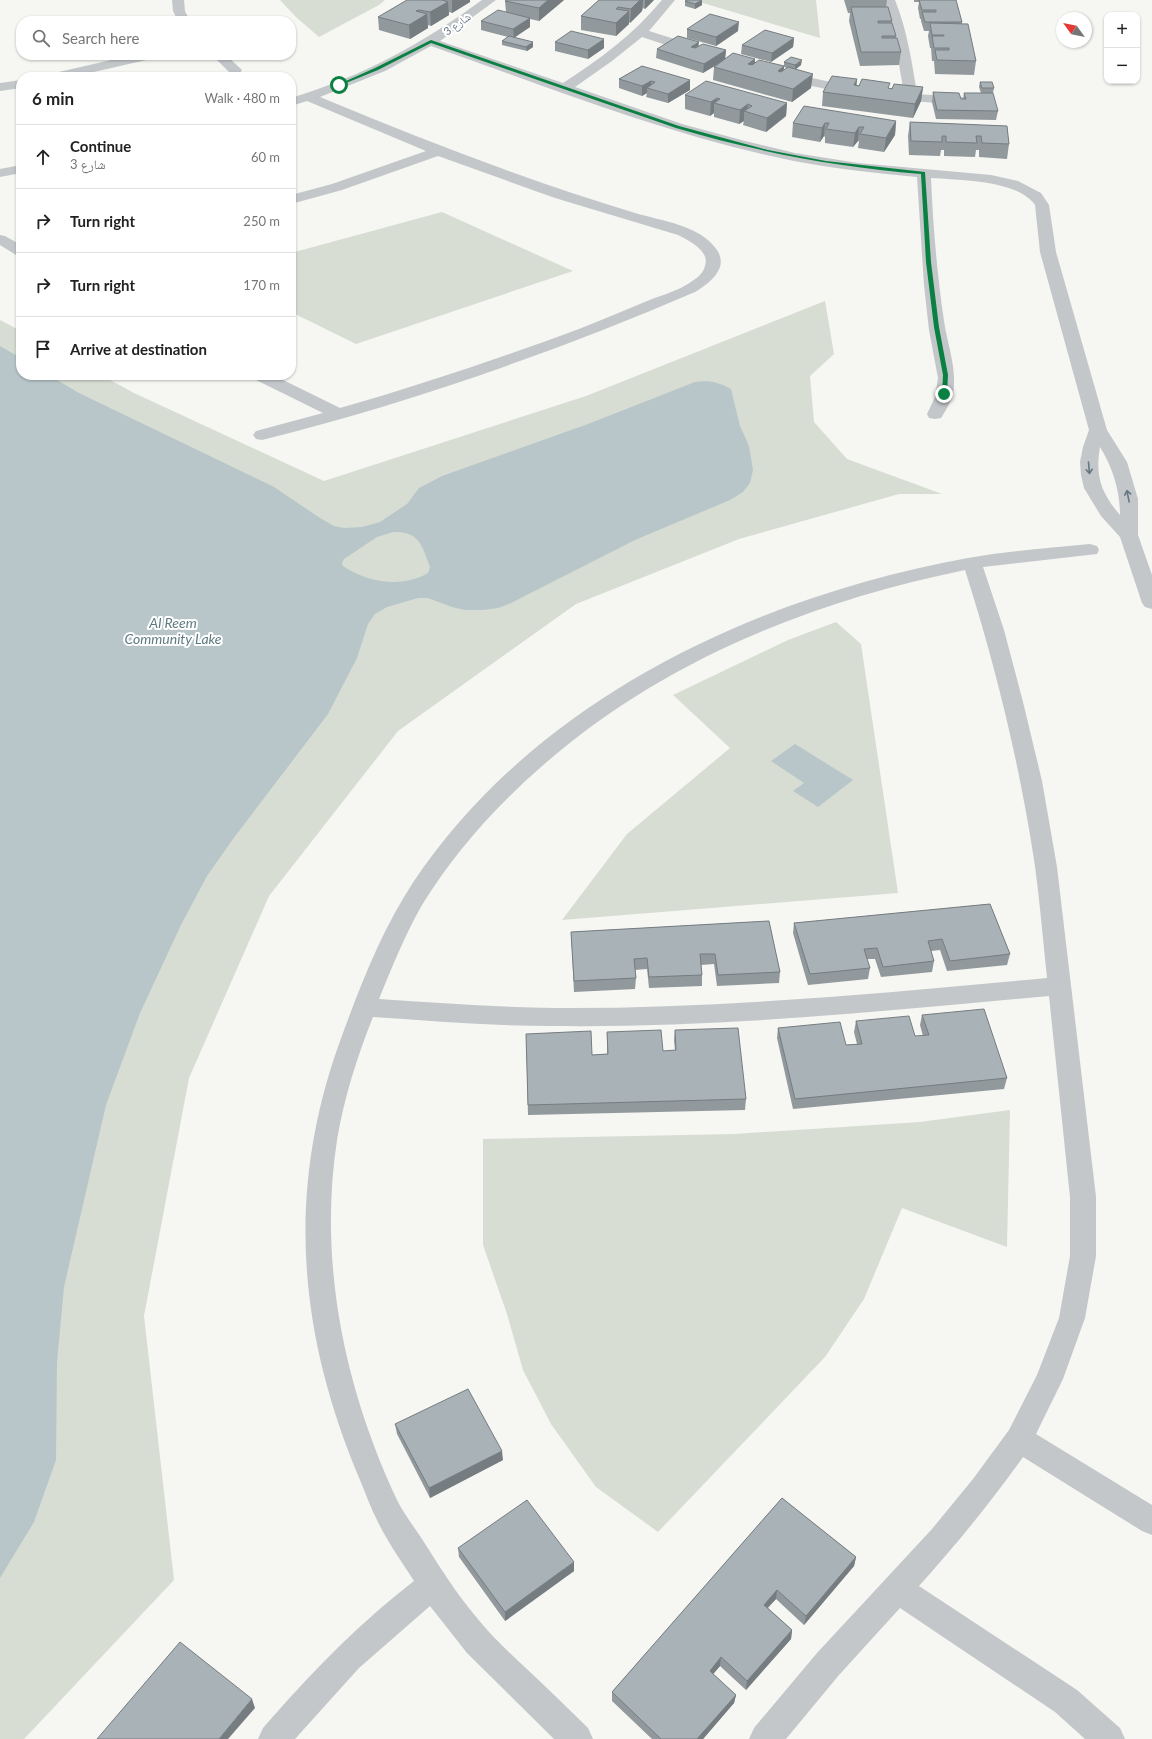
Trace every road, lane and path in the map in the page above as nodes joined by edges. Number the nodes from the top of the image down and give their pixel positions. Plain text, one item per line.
1 (178, 0) edge
2 (490, 0) edge
3 (669, 0) edge
4 (889, 0) edge
5 (181, 16) edge
6 (640, 32) junction
7 (431, 42) junction
8 (707, 53) edge
9 (128, 60) edge
10 (224, 60) edge
11 (235, 70) dead end
12 (77, 72) edge
13 (773, 74) edge
14 (16, 85) edge
15 (0, 87) edge
16 (565, 88) junction
17 (308, 97) junction
18 (911, 98) junction
19 (296, 101) edge
20 (976, 102) edge
21 (438, 151) junction
22 (16, 170) edge
23 (0, 173) edge
24 (924, 173) junction
25 (296, 199) edge
26 (0, 239) edge
27 (16, 249) edge
28 (270, 380) edge
29 (339, 414) junction
30 (935, 414) dead end
31 (1098, 430) junction
32 (262, 435) dead end
33 (1129, 535) junction
34 (1090, 550) dead end
35 (972, 563) junction
36 (1152, 603) edge
37 (1058, 986) junction
38 (364, 1007) junction
39 (1019, 1439) junction
40 (1152, 1521) edge
41 (434, 1584) junction
42 (898, 1589) junction
43 (274, 1739) edge
44 (577, 1739) edge
45 (765, 1739) edge
46 (1109, 1739) edge

1 - 5 street
2 - 7 street, شارع 3
3 - 6 street
4 - 18 street
6 - 8 street
6 - 16 street
7 - 16 street
7 - 17 street, شارع 3
9 - 12 street
10 - 11 street
13 - 18 street
14 - 15 street
16 - 24 street
17 - 19 street, شارع 3
17 - 21 street
18 - 20 street
21 - 25 street
21 - 29 street
22 - 23 street
24 - 30 street
24 - 31 street
26 - 27 street
28 - 29 street
29 - 32 street
33 -> 31 street
31 -> 33 street
33 - 36 street
34 - 35 street
35 - 37 street
35 - 38 street
37 - 38 street
37 - 39 street
38 - 41 street
39 - 40 street
39 - 42 street
41 - 43 street
41 - 44 street
42 - 45 street
42 - 46 street

